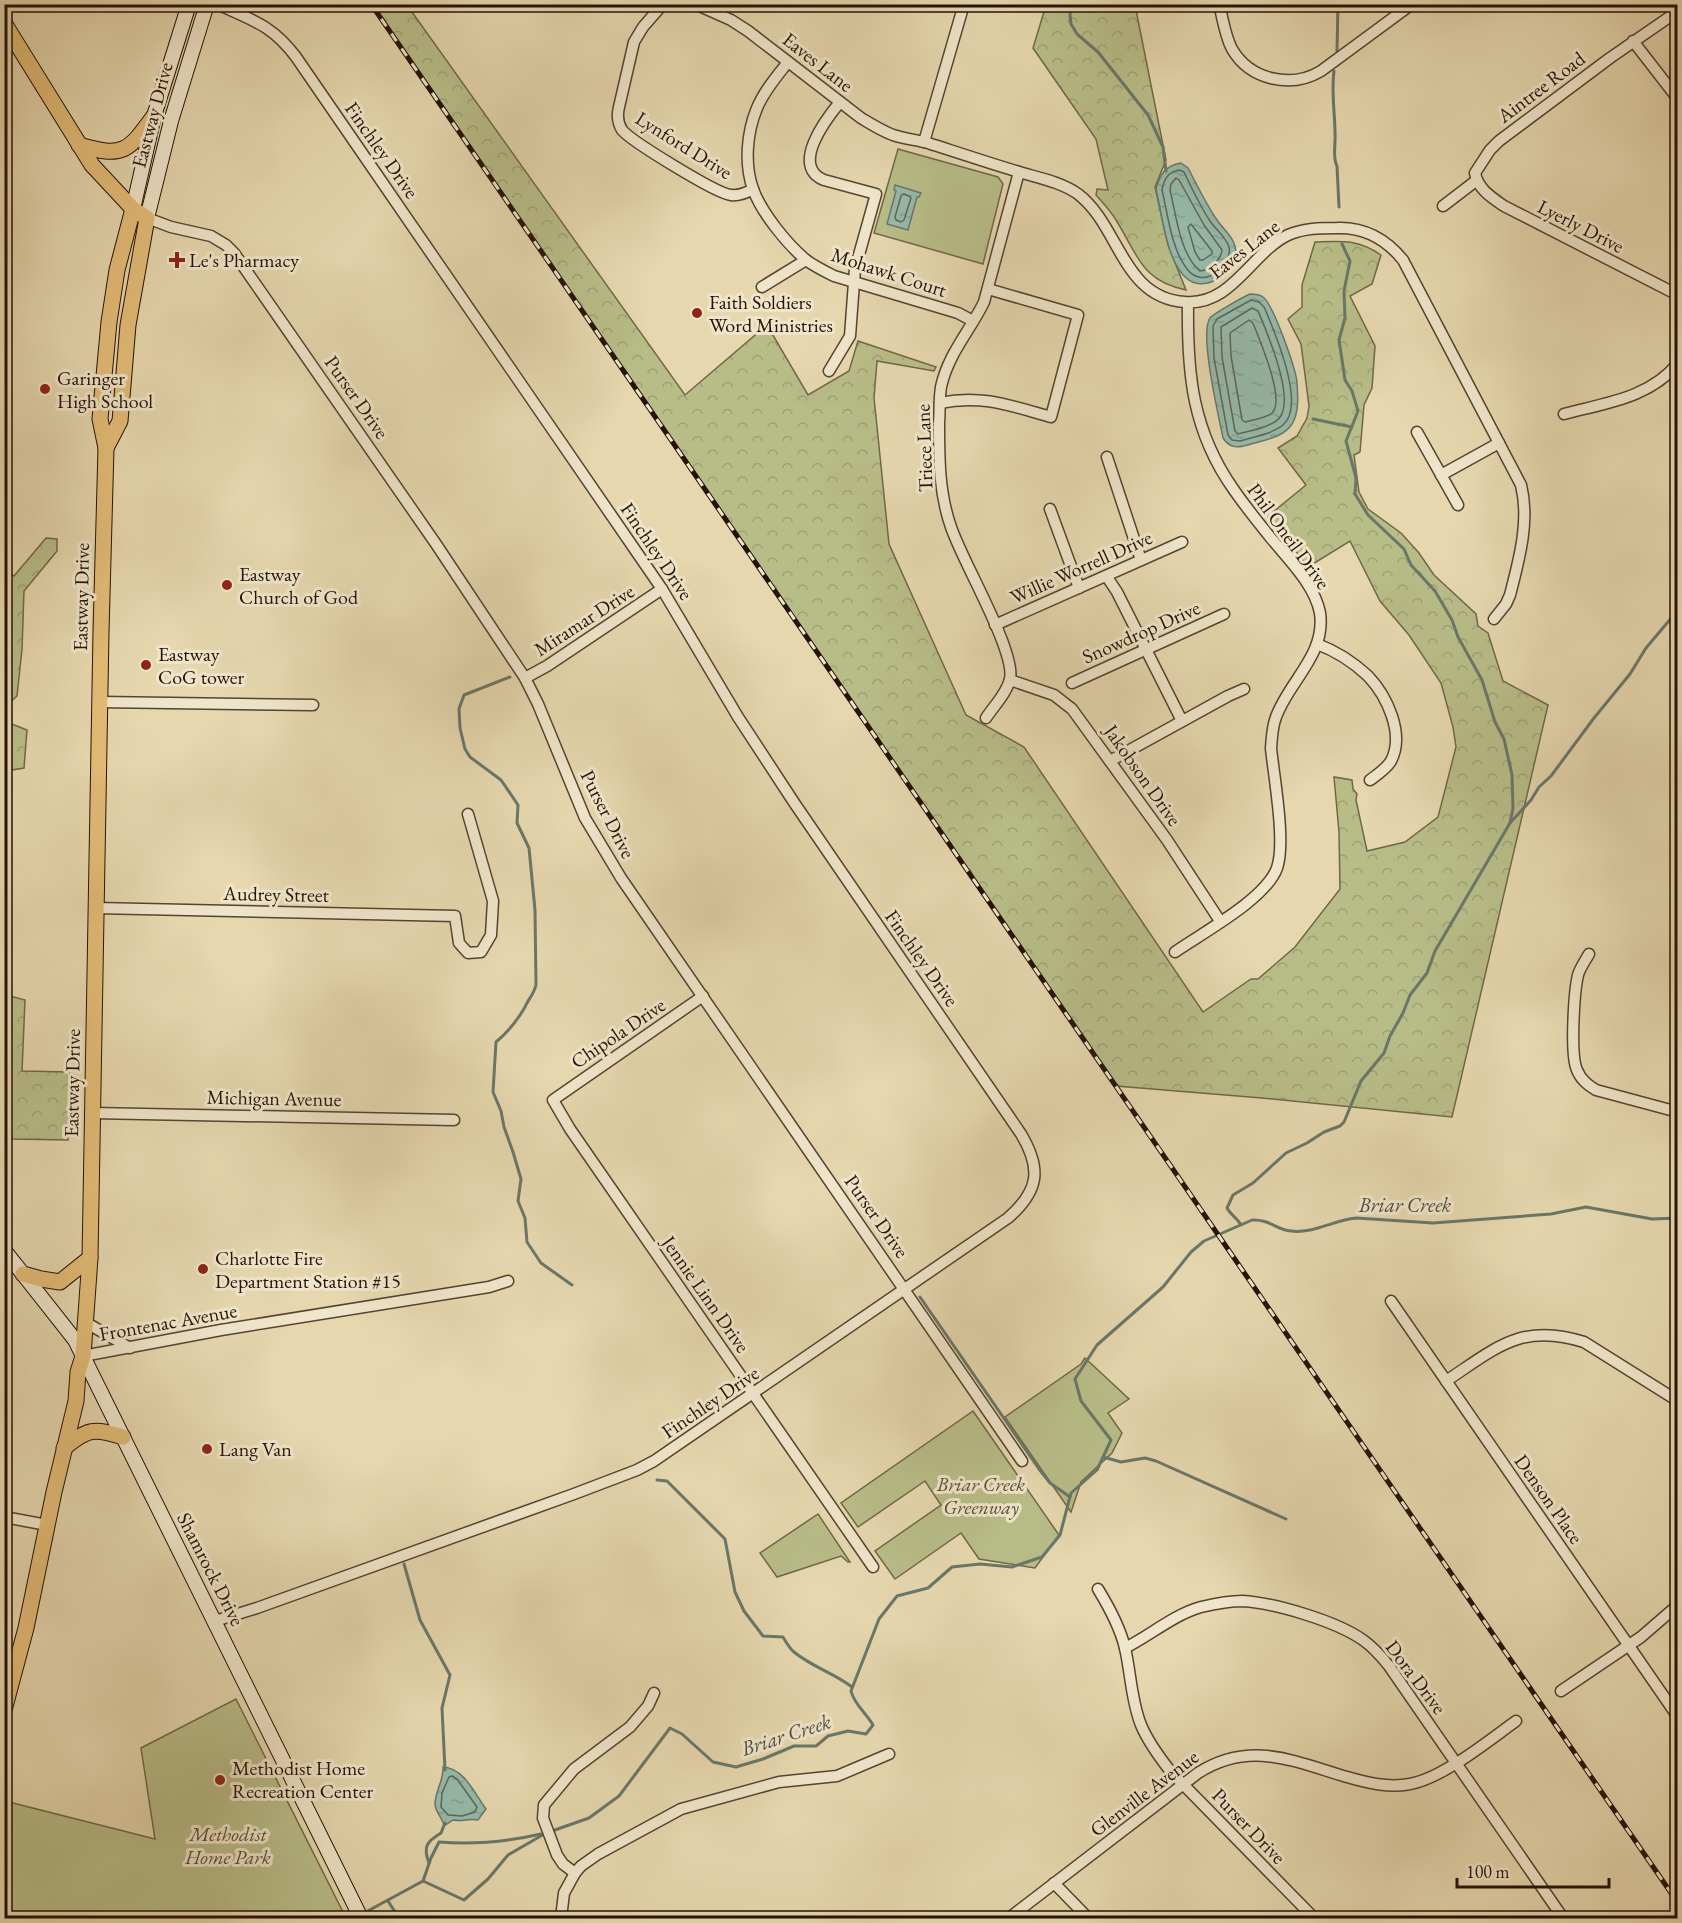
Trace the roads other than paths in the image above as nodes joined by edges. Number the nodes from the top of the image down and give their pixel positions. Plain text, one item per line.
1 (189, 4) edge
2 (207, 4) edge
3 (217, 4) edge
4 (663, 4) edge
5 (696, 4) edge
6 (964, 4) edge
7 (1219, 4) edge
8 (1412, 4) edge
9 (1677, 11) edge
10 (4, 23) edge
11 (1633, 41) junction
12 (788, 62) junction
13 (1677, 99) edge
14 (840, 102) junction
15 (154, 116) junction
16 (924, 142) junction
17 (79, 144) junction
18 (1019, 172) junction
19 (1476, 180) junction
20 (753, 189) junction
21 (1443, 206) dead end
22 (133, 209) junction
23 (147, 218) junction
24 (806, 260) junction
25 (854, 282) junction
26 (762, 287) dead end
27 (988, 289) junction
28 (1677, 295) edge
29 (1188, 303) junction
30 (973, 321) junction
31 (1677, 363) edge
32 (829, 371) dead end
33 (940, 403) junction
34 (1564, 414) dead end
35 (1417, 432) dead end
36 (1499, 443) junction
37 (106, 448) junction
38 (1107, 457) dead end
39 (1441, 475) junction
40 (1458, 505) dead end
41 (1050, 509) dead end
42 (1182, 542) dead end
43 (1142, 560) junction
44 (1107, 577) junction
45 (1079, 588) junction
46 (662, 589) junction
47 (1224, 615) dead end
48 (1494, 619) dead end
49 (995, 625) junction
50 (1317, 644) junction
51 (1146, 650) junction
52 (525, 678) junction
53 (1010, 680) junction
54 (1072, 683) dead end
55 (1244, 689) dead end
56 (100, 702) junction
57 (313, 705) dead end
58 (986, 718) dead end
59 (1182, 721) junction
60 (1110, 761) junction
61 (1370, 780) dead end
62 (468, 814) dead end
63 (96, 908) junction
64 (1220, 921) junction
65 (1175, 952) dead end
66 (1589, 954) dead end
67 (703, 996) junction
68 (553, 1100) joint
69 (1677, 1112) edge
70 (93, 1113) junction
71 (454, 1120) dead end
72 (4, 1251) edge
73 (90, 1258) junction
74 (23, 1274) junction
75 (508, 1281) dead end
76 (905, 1289) junction
77 (1391, 1301) dead end
78 (85, 1322) junction
79 (130, 1348) junction
80 (83, 1356) junction
81 (1446, 1381) junction
82 (753, 1394) junction
83 (1677, 1401) edge
84 (123, 1437) junction
85 (64, 1448) junction
86 (1022, 1461) dead end
87 (4, 1517) edge
88 (47, 1525) junction
89 (873, 1567) dead end
90 (1098, 1589) dead end
91 (1677, 1605) edge
92 (215, 1621) junction
93 (1629, 1646) junction
94 (1125, 1648) junction
95 (1561, 1691) dead end
96 (654, 1693) dead end
97 (4, 1710) edge
98 (1677, 1717) edge
99 (1516, 1721) dead end
100 (889, 1754) dead end
101 (1456, 1762) junction
102 (1184, 1784) junction
103 (575, 1873) junction
104 (1054, 1883) junction
105 (361, 1918) edge
106 (561, 1918) edge
107 (1009, 1918) edge
108 (1088, 1918) edge
109 (1314, 1918) edge
110 (1563, 1918) edge

1 - 15 street, Eastway Drive
2 - 23 street, Eastway Drive
3 - 46 street, Finchley Drive
4 - 20 street, Lynford Drive
5 - 12 street, Eaves Lane
6 - 16 street
7 - 8 street
9 - 11 street, Aintree Road
10 - 17 main road
11 - 13 street
11 - 19 street, Aintree Road
12 - 14 street, Eaves Lane
12 - 20 street, Mohawk Court
14 - 16 street, Eaves Lane
14 - 25 street
15 - 17 main road
15 - 22 street, Eastway Drive
16 - 18 street, Eaves Lane
17 - 22 main road
18 - 27 street, Triece Lane
18 - 29 street, Eaves Lane
19 - 21 street, Aintree Road
19 - 28 street, Lyerly Drive
20 - 24 street, Mohawk Court
22 - 23 main road
22 - 37 main road, Eastway Drive
23 - 37 main road, Eastway Drive
23 - 52 street, Purser Drive
24 - 25 street, Mohawk Court
24 - 26 street
25 - 30 street, Mohawk Court
25 - 32 street
27 - 30 street, Triece Lane
27 - 33 street
29 - 36 street, Eaves Lane
29 - 50 street, Phil Oneil Drive
30 - 33 street, Triece Lane
31 - 34 street
33 - 49 street, Triece Lane
35 - 39 street
36 - 39 street
36 - 48 street, Eaves Lane
37 - 56 main road, Eastway Drive
38 - 43 street
39 - 40 street
41 - 45 street
42 - 43 street, Willie Worrell Drive
43 - 44 street, Willie Worrell Drive
44 - 45 street, Willie Worrell Drive
44 - 51 street
45 - 49 street, Willie Worrell Drive
46 - 52 street, Miramar Drive
46 - 76 street, Finchley Drive
47 - 51 street, Snowdrop Drive
49 - 53 street, Triece Lane
50 - 61 street
50 - 64 street, Phil Oneil Drive
51 - 54 street, Snowdrop Drive
51 - 59 street
52 - 67 street, Purser Drive
53 - 58 street
53 - 60 street, Jakobson Drive
55 - 59 street
56 - 57 street
56 - 63 main road, Eastway Drive
59 - 60 street
60 - 64 street, Jakobson Drive
62 - 63 street, Audrey Street
63 - 70 main road, Eastway Drive
64 - 65 street, Phil Oneil Drive
66 - 69 street
67 - 68 street, Chipola Drive
67 - 76 street, Purser Drive
68 - 82 street, Jennie Linn Drive
70 - 71 street, Michigan Avenue
70 - 73 main road, Eastway Drive
72 - 74 street, Shamrock Drive
73 - 74 main road
73 - 78 main road, Eastway Drive
74 - 80 street, Shamrock Drive
75 - 79 street, Frontenac Avenue
76 - 82 street, Finchley Drive
76 - 86 street, Purser Drive
77 - 81 street, Denson Place
78 - 79 street
78 - 80 main road, Eastway Drive
79 - 80 street, Frontenac Avenue
80 - 84 street, Shamrock Drive
80 - 85 main road, Eastway Drive
81 - 83 street
81 - 93 street, Denson Place
82 - 89 street, Jennie Linn Drive
82 - 92 street, Finchley Drive
84 - 85 main road
84 - 92 street, Shamrock Drive
85 - 88 main road, Eastway Drive
87 - 88 street
88 - 97 main road, Eastway Drive
90 - 94 street, Purser Drive
91 - 93 street
92 - 105 street, Shamrock Drive
93 - 95 street
93 - 98 street, Denson Place
94 - 101 street, Dora Drive
94 - 102 street, Purser Drive
96 - 103 street
99 - 101 street, Glenville Avenue
100 - 103 street
101 - 102 street, Glenville Avenue
101 - 110 street, Dora Drive
102 - 104 street, Glenville Avenue
102 - 109 street, Purser Drive
103 - 106 street
104 - 107 street, Glenville Avenue
104 - 108 street

